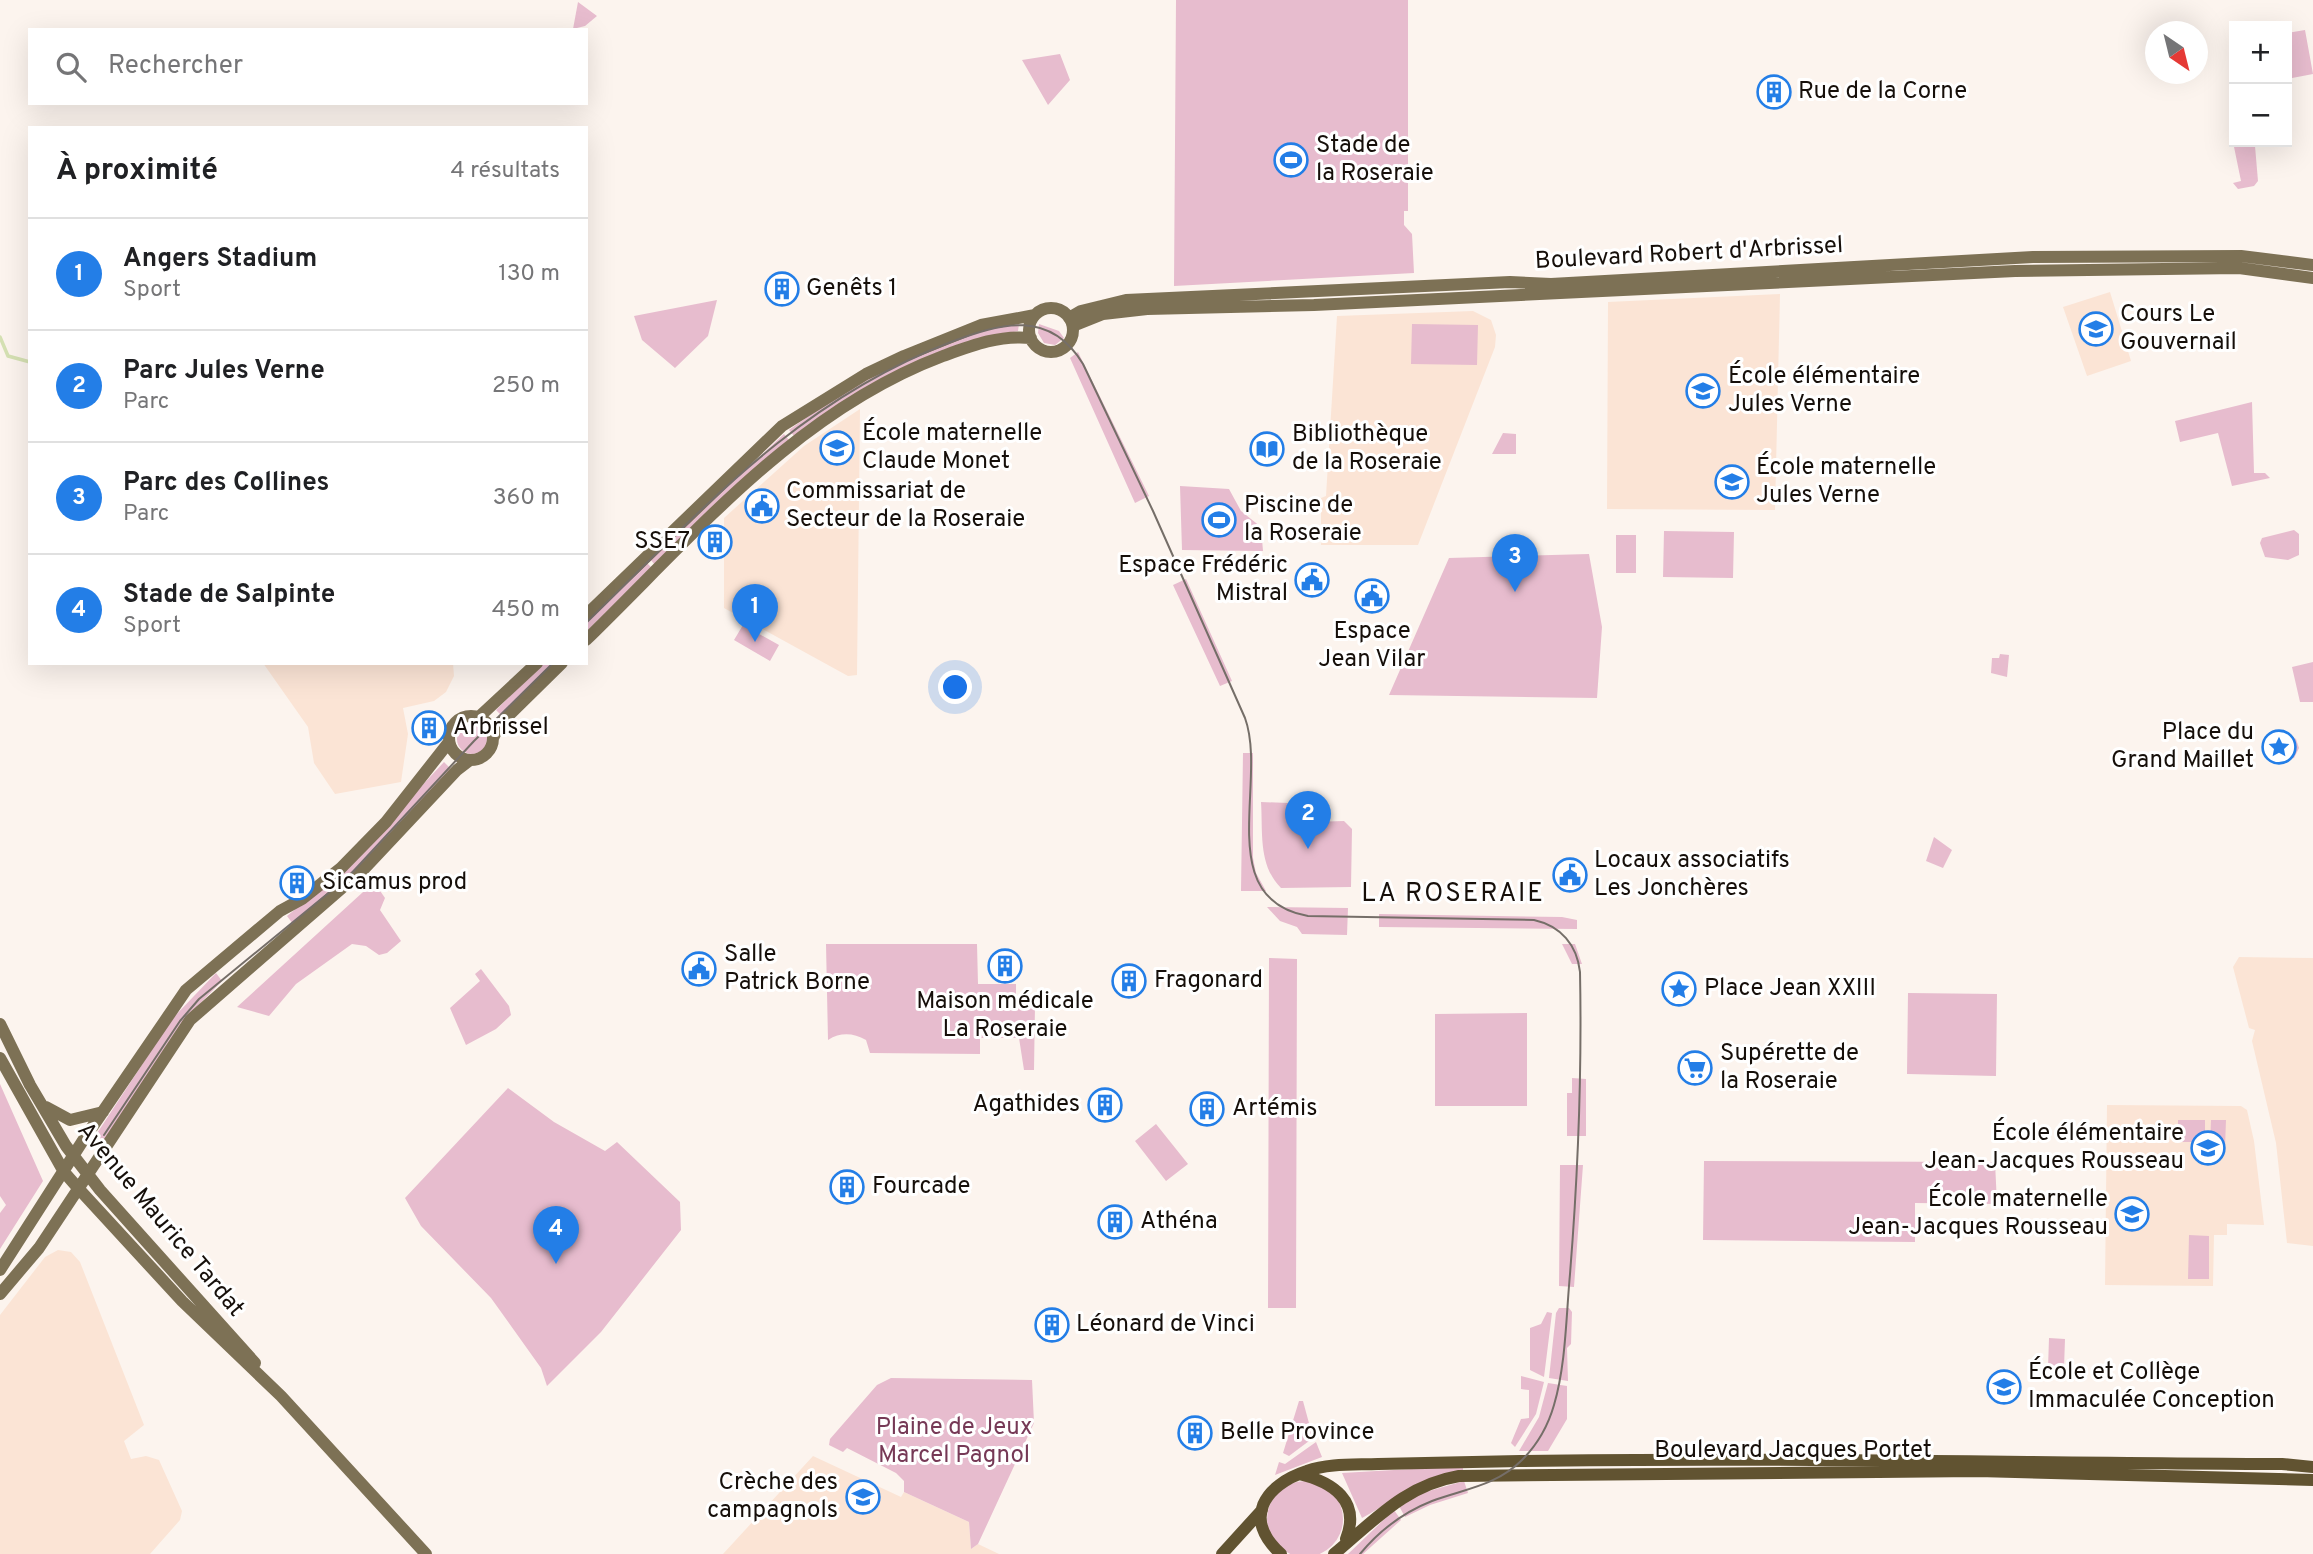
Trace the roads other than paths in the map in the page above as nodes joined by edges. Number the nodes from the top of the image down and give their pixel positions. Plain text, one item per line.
1 (2313, 265) edge
2 (2313, 278) edge
3 (1035, 316) junction
4 (1071, 322) junction
5 (1031, 338) junction
6 (588, 613) edge
7 (588, 638) edge
8 (535, 665) edge
9 (560, 665) edge
10 (479, 717) junction
11 (493, 738) junction
12 (449, 742) junction
13 (470, 760) junction
14 (0, 1024) edge
15 (0, 1058) edge
16 (41, 1103) junction
17 (104, 1112) junction
18 (74, 1156) junction
19 (64, 1172) junction
20 (82, 1182) junction
21 (0, 1270) edge
22 (0, 1294) edge
23 (2313, 1467) edge
24 (2266, 1471) junction
25 (1299, 1474) junction
26 (2313, 1480) edge
27 (1262, 1510) junction
28 (1338, 1550) edge
29 (426, 1554) edge
30 (1222, 1554) edge
31 (1280, 1554) edge

1 - 4 street, Boulevard Robert d'Arbrissel
2 - 4 street, Boulevard Robert d'Arbrissel
3 - 4 street
3 - 5 street
3 - 6 street
4 - 5 street
5 - 7 street
8 - 10 street
9 - 11 street
10 - 11 street
10 - 12 street
11 - 13 street
12 - 13 street
12 - 17 street
13 - 20 street
14 - 16 street, Avenue Maurice Tardat
15 - 19 street, Avenue Maurice Tardat
16 - 17 street
16 - 18 street, Avenue Maurice Tardat
17 - 18 street
18 - 19 street
18 - 20 street, Avenue Maurice Tardat
19 - 20 street, Avenue Maurice Tardat
19 - 21 street
20 - 22 street
20 - 29 street, Avenue Maurice Tardat
23 - 24 main road
24 - 25 main road, Boulevard Jacques Portet
24 - 26 main road
24 - 28 main road, Boulevard Jacques Portet
25 - 27 main road
25 - 28 main road
27 - 30 main road
27 - 31 main road

